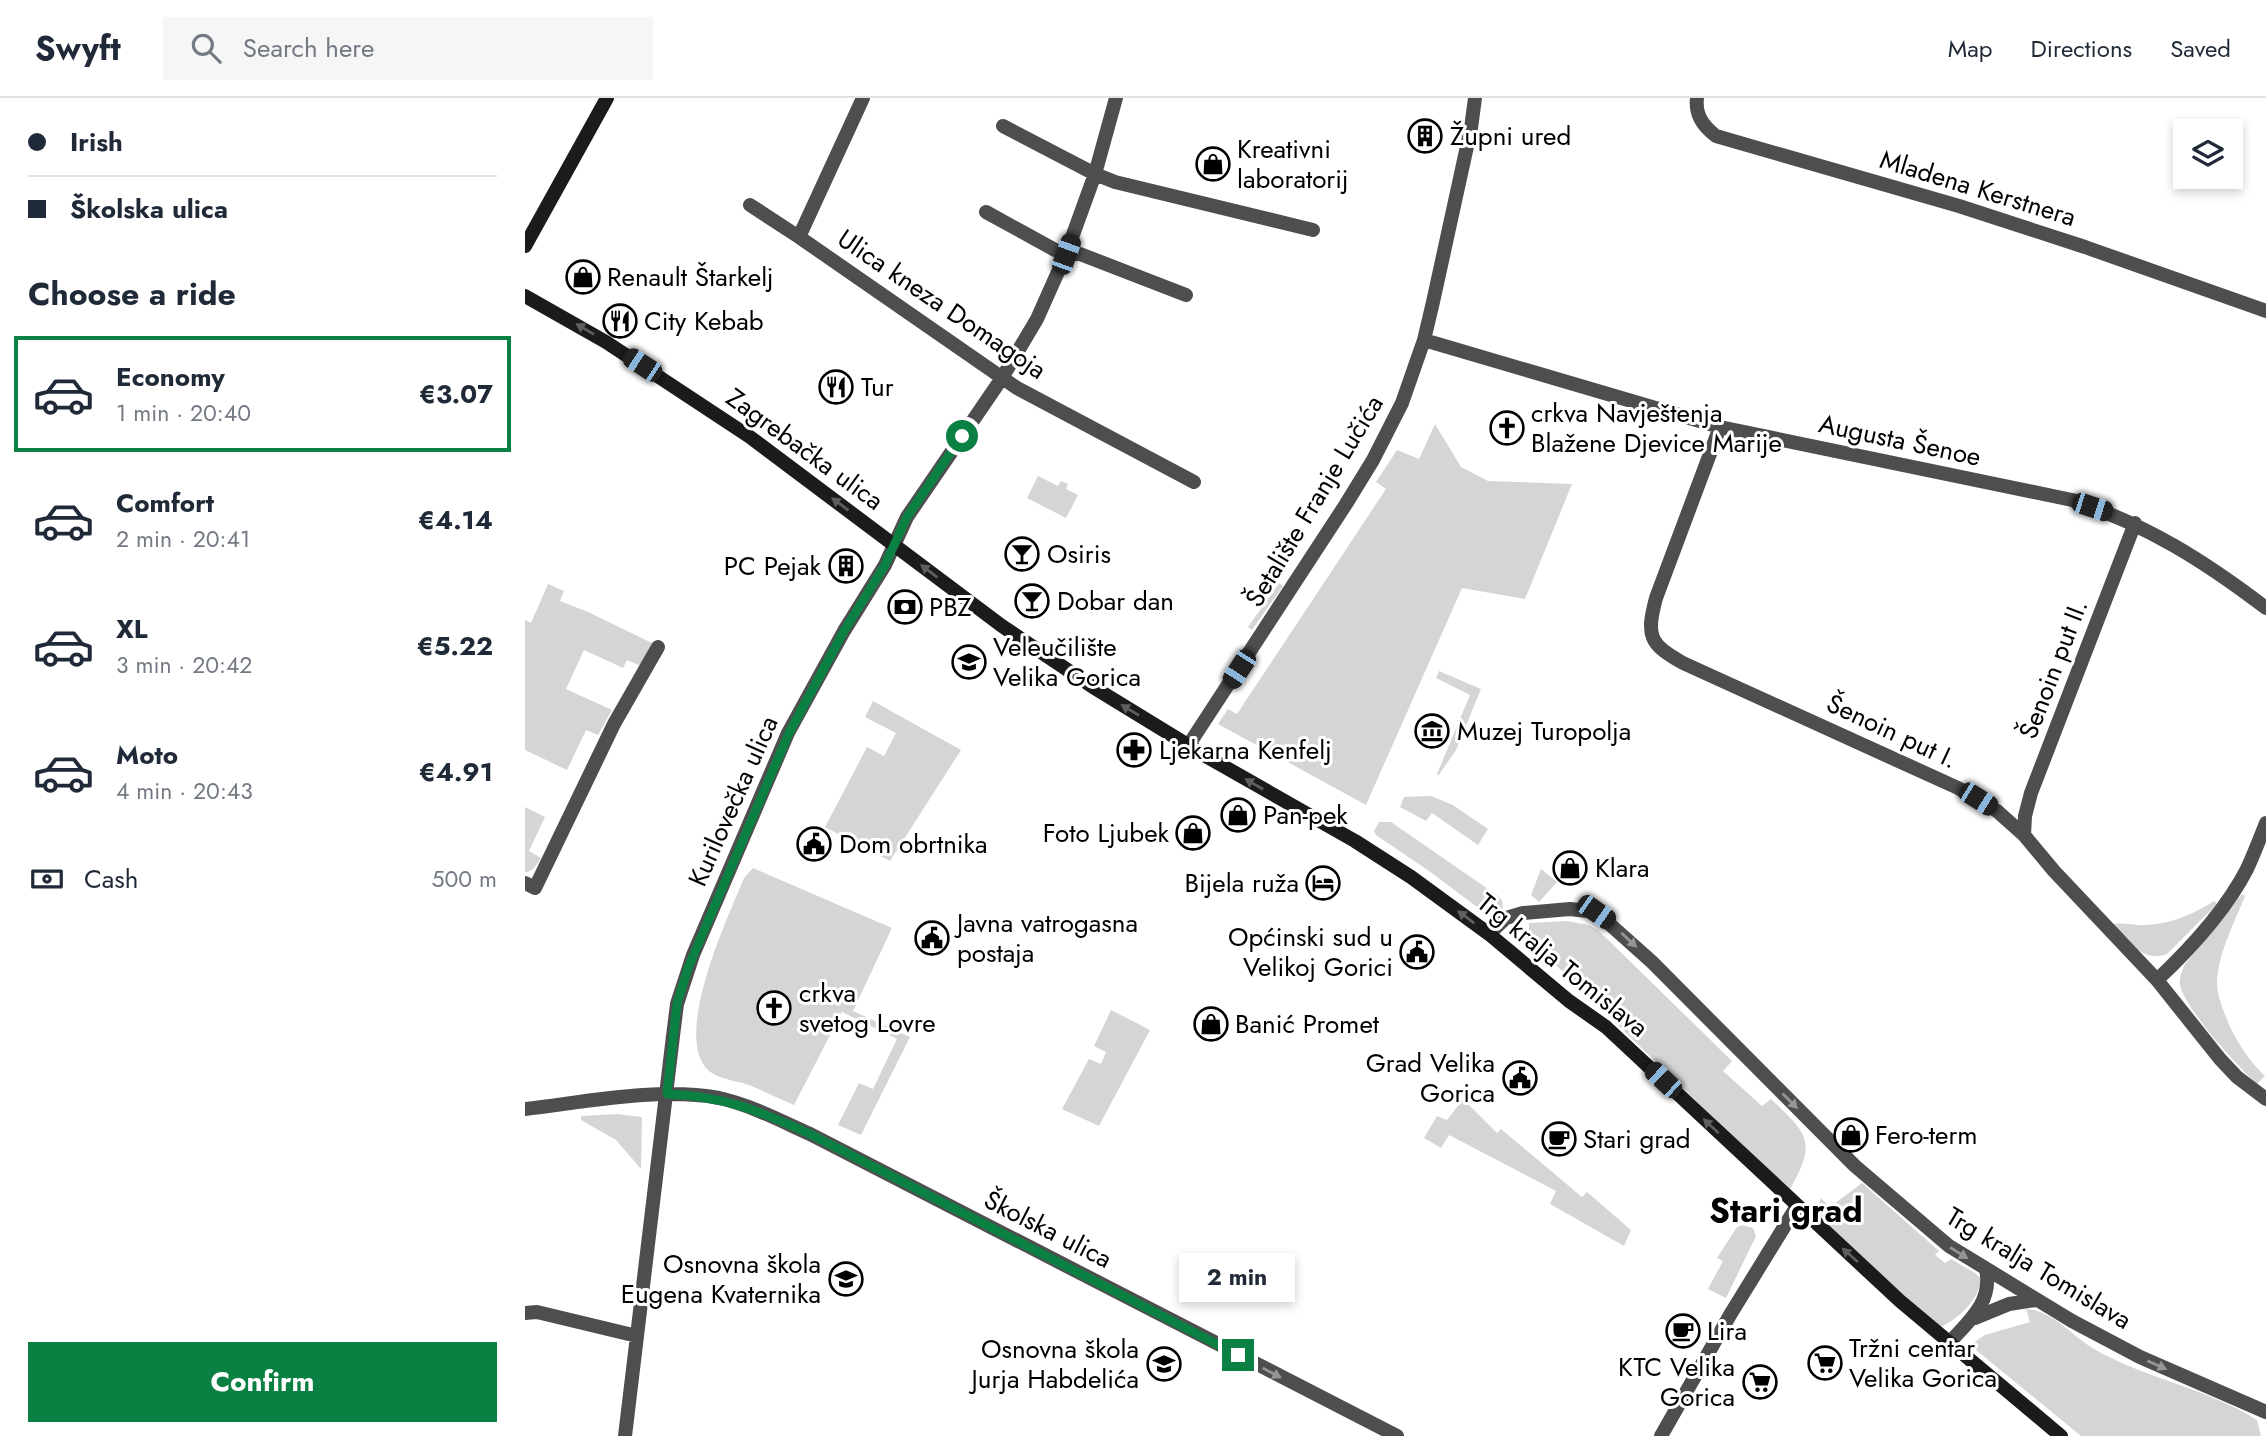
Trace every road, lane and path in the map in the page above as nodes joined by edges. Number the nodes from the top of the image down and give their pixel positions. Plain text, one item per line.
1 (607, 98) edge
2 (863, 98) edge
3 (1116, 98) edge
4 (1475, 98) edge
5 (1697, 98) edge
6 (1003, 126) dead end
7 (1095, 174) junction
8 (750, 205) dead end
9 (986, 212) dead end
10 (1313, 230) dead end
11 (799, 237) junction
12 (525, 246) edge
13 (1066, 254) junction
14 (1186, 295) dead end
15 (525, 296) edge
16 (2266, 311) edge
17 (1424, 340) junction
18 (1002, 378) junction
19 (1720, 427) junction
20 (1194, 482) dead end
21 (2135, 523) junction
22 (895, 545) junction
23 (2266, 608) edge
24 (658, 647) dead end
25 (1188, 746) junction
26 (2266, 823) edge
27 (2024, 835) junction
28 (525, 883) edge
29 (1489, 934) junction
30 (2157, 979) junction
31 (667, 1094) junction
32 (2266, 1099) edge
33 (525, 1109) edge
34 (1797, 1206) junction
35 (1986, 1269) junction
36 (2036, 1300) junction
37 (525, 1313) edge
38 (1970, 1321) junction
39 (637, 1336) junction
40 (1949, 1342) junction
41 (2266, 1412) edge
42 (625, 1436) edge
43 (1397, 1436) edge
44 (1661, 1436) edge
45 (2061, 1436) edge

1 - 12 main road
2 - 11 street, Ulica kneza Domagoja
3 - 7 street, Kurilovečka ulica
4 - 17 street, Šetalište Franje Lučića
5 - 16 street, Mladena Kerstnera
6 - 7 street
7 - 10 street
7 - 13 street, Kurilovečka ulica
8 - 11 street
9 - 13 street
11 - 18 street, Ulica kneza Domagoja
13 - 14 street
13 - 18 street, Kurilovečka ulica
22 -> 15 main road, Zagrebačka ulica
17 - 19 street, Augusta Šenoe
17 - 25 street, Šetalište Franje Lučića
18 - 20 street, Ulica kneza Domagoja
18 - 22 street, Kurilovečka ulica
19 - 21 street, Augusta Šenoe
19 - 27 street, Šenoin put I.
21 - 23 street, Augusta Šenoe
21 - 27 street, Šenoin put II.
25 -> 22 main road, Zagrebačka ulica
22 - 31 street, Kurilovečka ulica
24 - 28 street
29 -> 25 main road, Trg kralja Tomislava
26 - 30 street
27 - 30 street, Šenoin put I.
34 -> 29 main road, Trg kralja Tomislava
29 -> 35 street, Trg kralja Tomislava
30 - 32 street, Šenoin put I.
31 - 33 street
31 - 39 street, Kurilovečka ulica
31 -> 43 street, Školska ulica
40 -> 34 main road, Trg kralja Tomislava
34 - 44 street
35 - 36 street, Trg kralja Tomislava
35 - 38 street
36 - 38 street
36 -> 41 street, Trg kralja Tomislava
37 - 39 street
38 - 40 street
39 - 42 street, Kurilovečka ulica
40 - 45 main road, Trg kralja Tomislava

